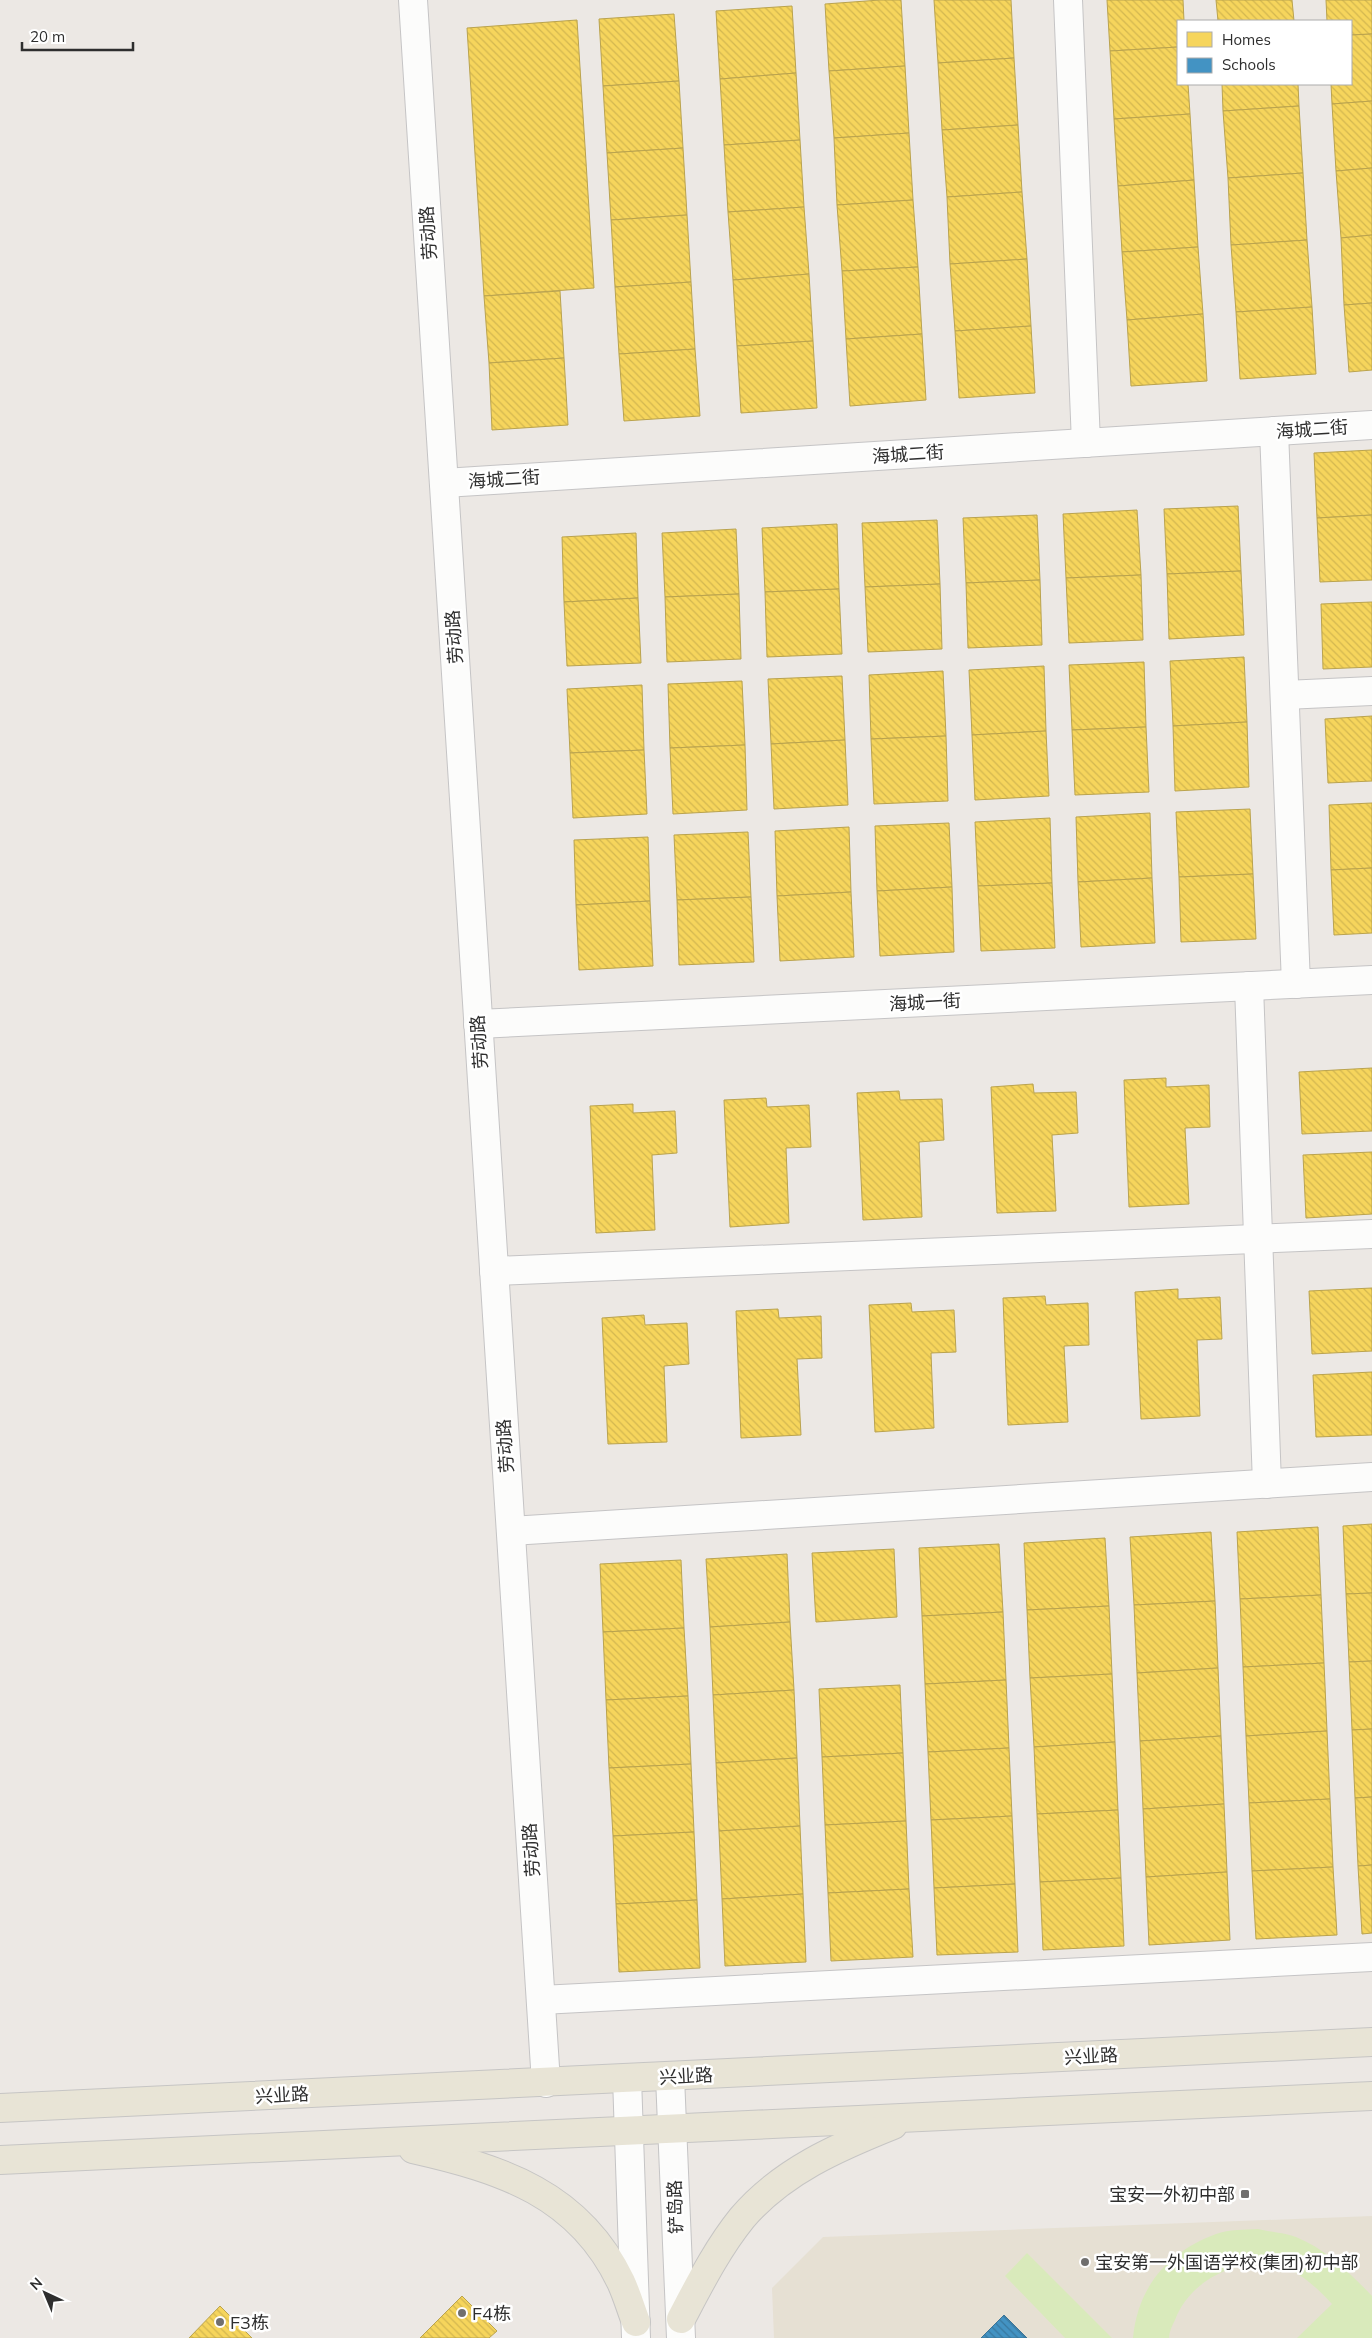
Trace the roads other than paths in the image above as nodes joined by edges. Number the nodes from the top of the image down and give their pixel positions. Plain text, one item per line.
1 (413, 0) edge
2 (1068, 0) edge
3 (1372, 425) edge
4 (1274, 431) junction
5 (1086, 443) junction
6 (444, 483) junction
7 (1372, 691) edge
8 (1285, 695) junction
9 (1372, 980) edge
10 (1296, 984) junction
11 (1249, 986) junction
12 (478, 1024) junction
13 (1372, 1234) edge
14 (1258, 1239) junction
15 (494, 1271) junction
16 (1372, 1477) edge
17 (1267, 1484) junction
18 (511, 1531) junction
19 (1372, 1957) edge
20 (541, 2000) junction
21 (1372, 2042) edge
22 (670, 2077) junction
23 (627, 2078) junction
24 (546, 2083) junction
25 (1372, 2096) edge
26 (0, 2108) edge
27 (911, 2117) junction
28 (672, 2128) junction
29 (629, 2130) junction
30 (380, 2142) junction
31 (0, 2160) edge
32 (681, 2329) edge
33 (636, 2330) edge

1 - 6 street, 劳动路
2 - 5 street
3 - 4 street, 海城二街
4 - 5 street, 海城二街
4 - 8 street
5 - 6 street, 海城二街
6 - 12 street, 劳动路
7 - 8 street
8 - 10 street
9 - 10 street, 海城一街
10 - 11 street, 海城一街
11 - 12 street, 海城一街
11 - 14 street
12 - 15 street, 劳动路
13 - 14 street
14 - 15 street
14 - 17 street
15 - 18 street, 劳动路
16 - 17 street
17 - 18 street
18 - 20 street, 劳动路
19 - 20 street
20 - 24 street, 劳动路
21 - 22 main road, 兴业路
22 - 23 main road, 兴业路
22 - 28 street, 铲岛路
23 - 24 main road, 兴业路
23 - 29 street
24 - 26 main road, 兴业路
25 - 27 main road
27 - 28 main road
27 - 32 main road
28 - 29 main road
28 - 32 street, 铲岛路
29 - 30 main road
29 - 33 street
30 - 31 main road
30 - 33 main road

